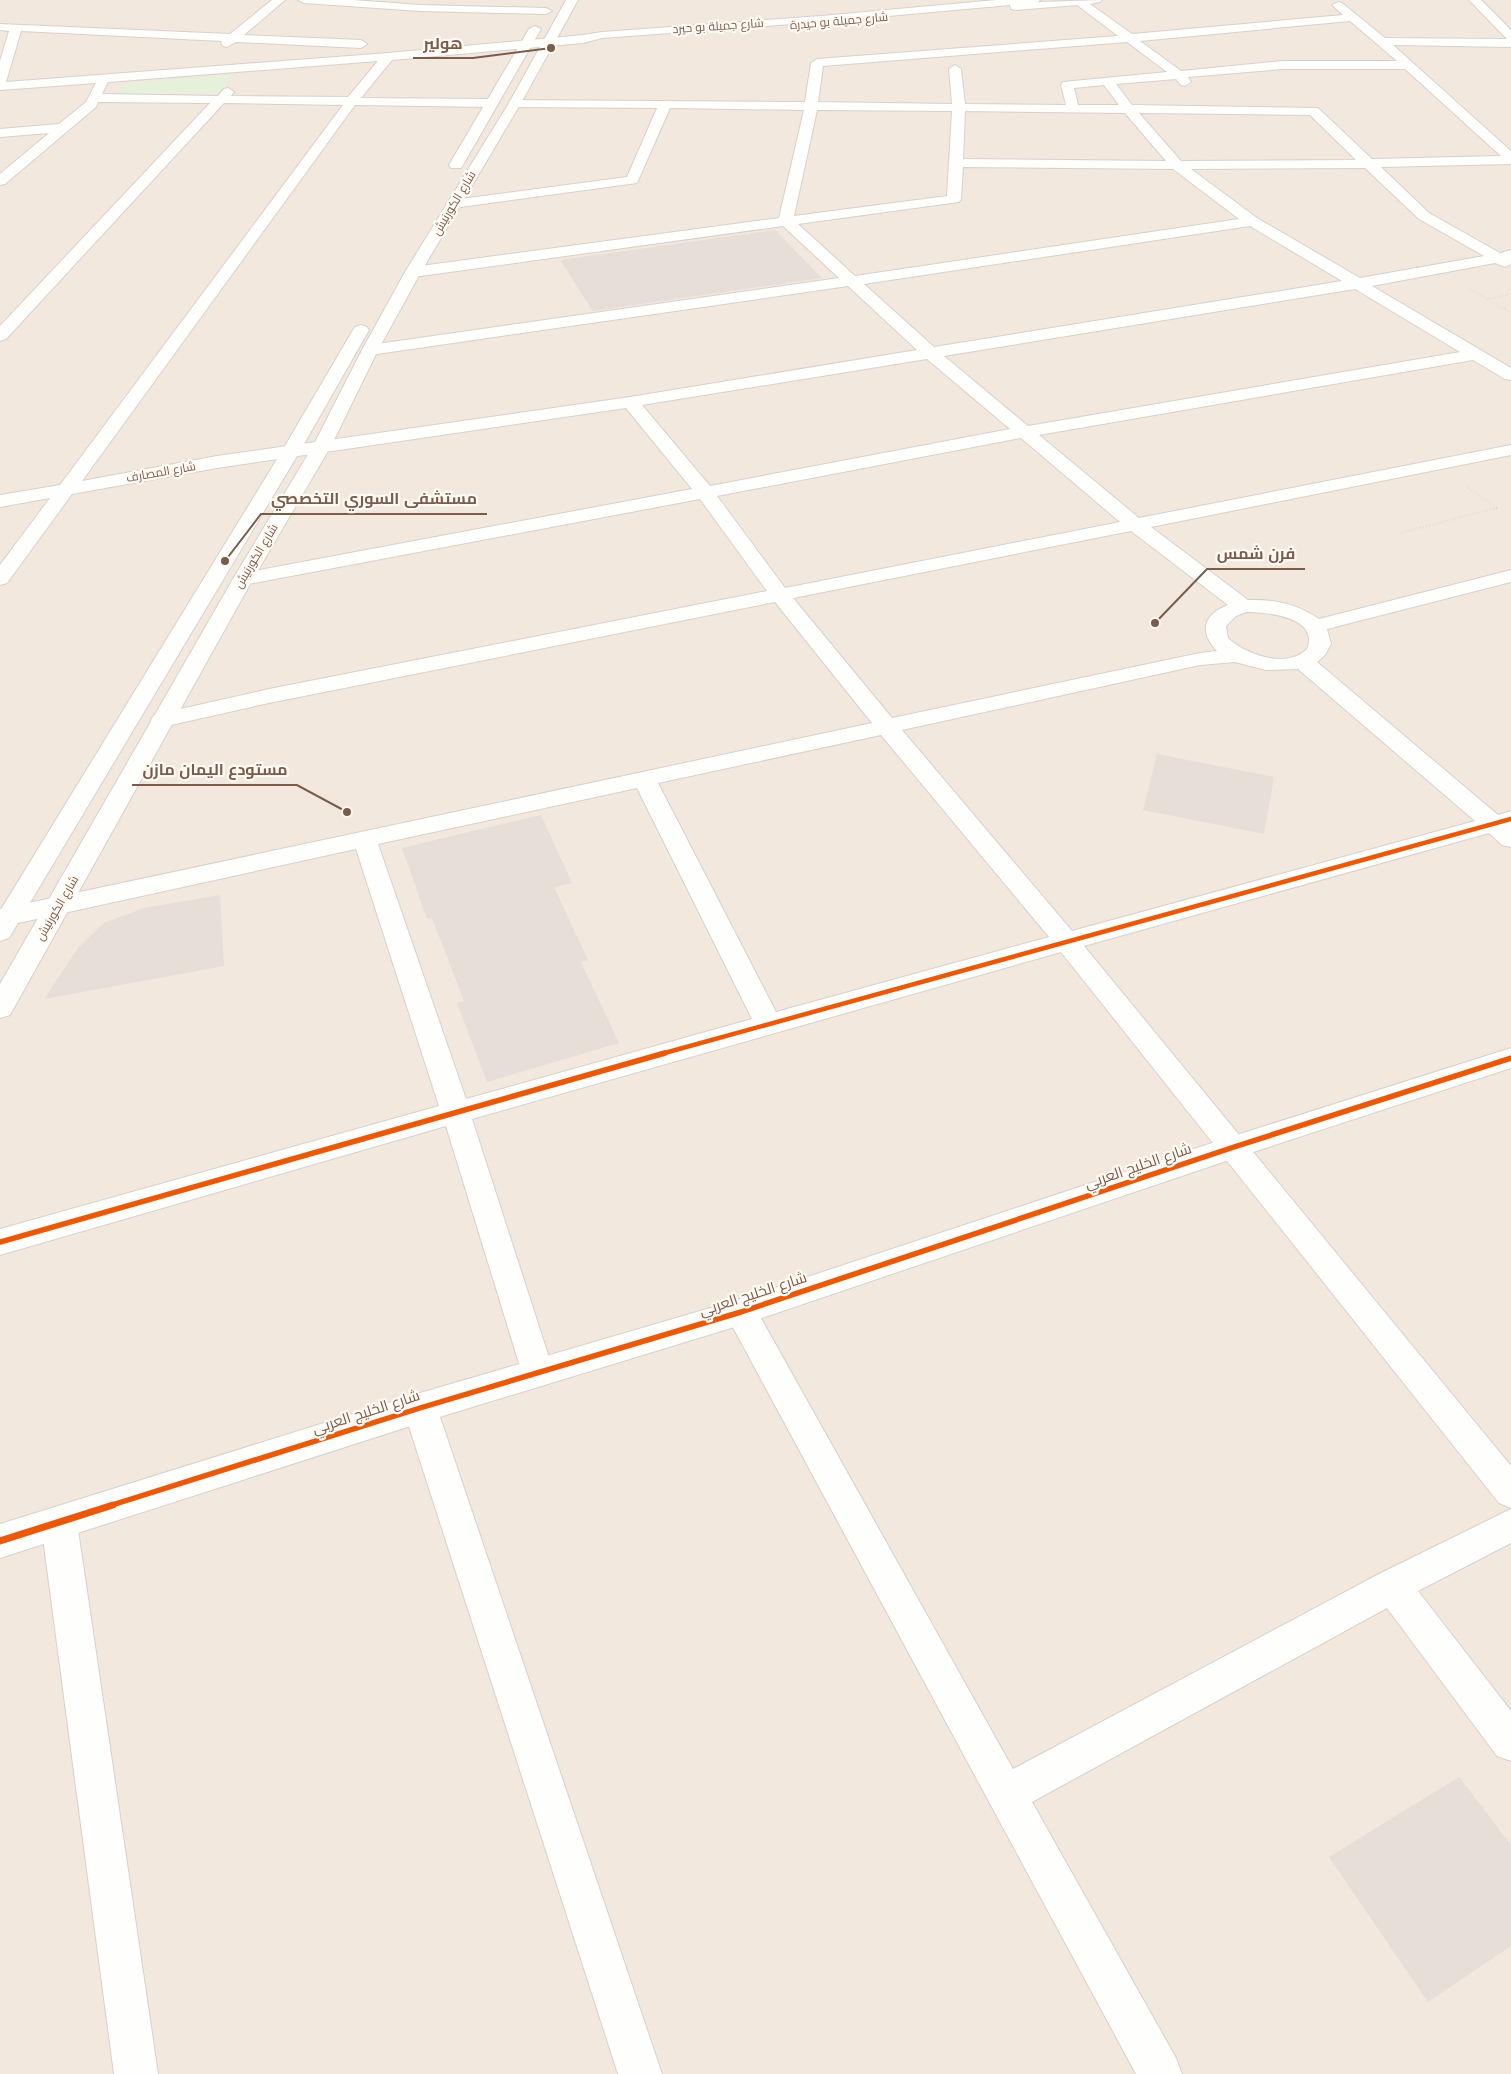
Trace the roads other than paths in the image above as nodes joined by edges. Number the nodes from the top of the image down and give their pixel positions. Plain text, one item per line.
1 (279, 0) edge
2 (304, 0) edge
3 (571, 0) edge
4 (576, 0) edge
5 (1034, 0) edge
6 (1096, 0) edge
7 (1333, 0) edge
8 (1474, 0) edge
9 (1079, 1) junction
10 (423, 4) edge
11 (549, 6) edge
12 (809, 6) dead end
13 (1353, 17) junction
14 (821, 19) junction
15 (0, 27) edge
16 (16, 28) junction
17 (1511, 37) edge
18 (234, 38) junction
19 (1131, 38) junction
20 (583, 39) junction
21 (1382, 41) junction
22 (549, 42) junction
23 (1511, 43) edge
24 (371, 44) dead end
25 (527, 44) junction
26 (220, 49) dead end
27 (389, 51) junction
28 (207, 60) dead end
29 (1406, 65) junction
30 (255, 66) junction
31 (954, 69) dead end
32 (194, 71) junction
33 (1180, 76) junction
34 (103, 78) junction
35 (0, 81) edge
36 (1108, 82) junction
37 (0, 86) edge
38 (95, 98) junction
39 (220, 100) junction
40 (352, 101) junction
41 (492, 103) junction
42 (515, 103) junction
43 (665, 104) junction
44 (811, 106) junction
45 (959, 108) junction
46 (1073, 109) junction
47 (1128, 109) junction
48 (1207, 110) junction
49 (63, 128) junction
50 (0, 133) edge
51 (1511, 159) edge
52 (956, 163) junction
53 (1368, 165) junction
54 (1178, 166) junction
55 (447, 179) dead end
56 (0, 181) edge
57 (453, 204) junction
58 (428, 213) dead end
59 (1252, 220) junction
60 (786, 221) junction
61 (1506, 259) edge
62 (413, 272) junction
63 (852, 281) junction
64 (1360, 284) junction
65 (0, 336) edge
66 (370, 350) junction
67 (930, 353) junction
68 (1476, 354) junction
69 (1511, 375) edge
70 (630, 402) junction
71 (1025, 432) junction
72 (322, 446) junction
73 (1511, 450) edge
74 (291, 451) junction
75 (66, 488) junction
76 (705, 492) junction
77 (0, 501) edge
78 (1134, 524) junction
79 (1511, 576) edge
80 (0, 579) edge
81 (243, 579) junction
82 (780, 595) junction
83 (1243, 606) junction
84 (1314, 626) junction
85 (1236, 655) junction
86 (1302, 661) junction
87 (162, 720) junction
88 (886, 726) junction
89 (644, 778) junction
90 (1505, 827) edge
91 (364, 838) junction
92 (58, 906) junction
93 (3, 923) edge
94 (1067, 942) junction
95 (0, 1008) edge
96 (768, 1024) junction
97 (1511, 1058) edge
98 (456, 1113) junction
99 (1234, 1147) junction
100 (0, 1242) edge
101 (740, 1312) junction
102 (538, 1373) junction
103 (420, 1408) junction
104 (1511, 1492) edge
105 (59, 1523) junction
106 (1511, 1525) edge
107 (0, 1542) edge
108 (1392, 1586) junction
109 (1511, 1742) edge
110 (1006, 1794) junction
111 (136, 2074) edge
112 (640, 2074) edge
113 (1160, 2074) edge

1 - 18 street
2 - 10 street
3 - 4 street
3 - 22 street, شارع الكورنيش
5 - 14 street, شارع جميلة بو حيرد
6 - 9 street, شارع جميلة بو حيدرة
7 - 13 street
8 - 17 street
9 - 19 street
9 - 20 street, شارع جميلة بو حيدرة
10 - 11 street
11 - 25 street, شارع الكورنيش
12 - 14 street
13 - 19 street
13 - 21 street
14 - 20 street, شارع جميلة بو حيرد
15 - 16 street
16 - 18 street
16 - 35 street
18 - 24 street
18 - 26 street
19 - 33 street
19 - 44 street
20 - 22 street
21 - 23 street
21 - 29 street
22 - 25 street
22 - 42 street, شارع الكورنيش
25 - 27 street
25 - 41 street, شارع الكورنيش
27 - 30 street
27 - 40 street
28 - 32 street
29 - 33 street
29 - 51 street
30 - 32 street
30 - 39 street
31 - 45 street
32 - 34 street
33 - 36 street
33 - 48 street
34 - 37 street
34 - 38 street
36 - 46 street
36 - 47 street
38 - 39 street
38 - 49 street
39 - 40 street
39 - 65 street
40 - 41 street
40 - 75 street
41 - 55 street, شارع الكورنيش
42 - 43 street
42 - 57 street, شارع الكورنيش
43 - 44 street
43 - 57 street
44 - 45 street
44 - 60 street
45 - 46 street
45 - 52 street
46 - 47 street
47 - 48 street
47 - 54 street
48 - 53 street
49 - 50 street
49 - 56 street
51 - 53 street
52 - 54 street
52 - 60 street
53 - 54 street
53 - 61 street
54 - 59 street
57 - 62 street, شارع الكورنيش
58 - 74 street, شارع الكورنيش
59 - 63 street
59 - 64 street
60 - 62 street
60 - 63 street
61 - 64 street, شارع المصارف
62 - 66 street, شارع الكورنيش
63 - 66 street
63 - 67 street
64 - 67 street, شارع المصارف
64 - 68 street
66 - 72 street, شارع الكورنيش
67 - 70 street, شارع المصارف
67 - 71 street
68 - 69 street
68 - 71 street
70 - 72 street, شارع المصارف
70 - 76 street
71 - 76 street
71 - 78 street
72 - 74 street, شارع المصارف
72 - 81 street, شارع الكورنيش
73 - 78 street
74 - 75 street, شارع المصارف
74 - 93 street, شارع الكورنيش
75 - 77 street, شارع المصارف
75 - 80 street
76 - 81 street
76 - 82 street
78 - 82 street
78 - 83 street
79 - 84 street
81 - 87 street, شارع الكورنيش
82 - 87 street
82 - 88 street
83 - 84 street
83 - 85 street
84 - 86 street
85 - 86 street
85 - 88 street
86 - 90 street
87 - 92 street, شارع الكورنيش
88 - 89 street
88 - 94 street
89 - 91 street
89 - 96 street
90 - 94 street
91 - 92 street
91 - 98 street
92 - 93 street
92 - 95 street, شارع الكورنيش
94 - 96 street
94 - 99 street
96 - 98 street
97 - 99 street, شارع الخليج العربي
98 - 100 street
98 - 102 street
99 - 101 street, شارع الخليج العربي
99 - 104 street
101 - 102 street, شارع الخليج العربي
101 - 110 street
102 - 103 street, شارع الخليج العربي
103 - 105 street, شارع الخليج العربي
103 - 112 street
105 - 107 street, شارع الخليج العربي
105 - 111 street
106 - 108 street
108 - 109 street
108 - 110 street
110 - 113 street

